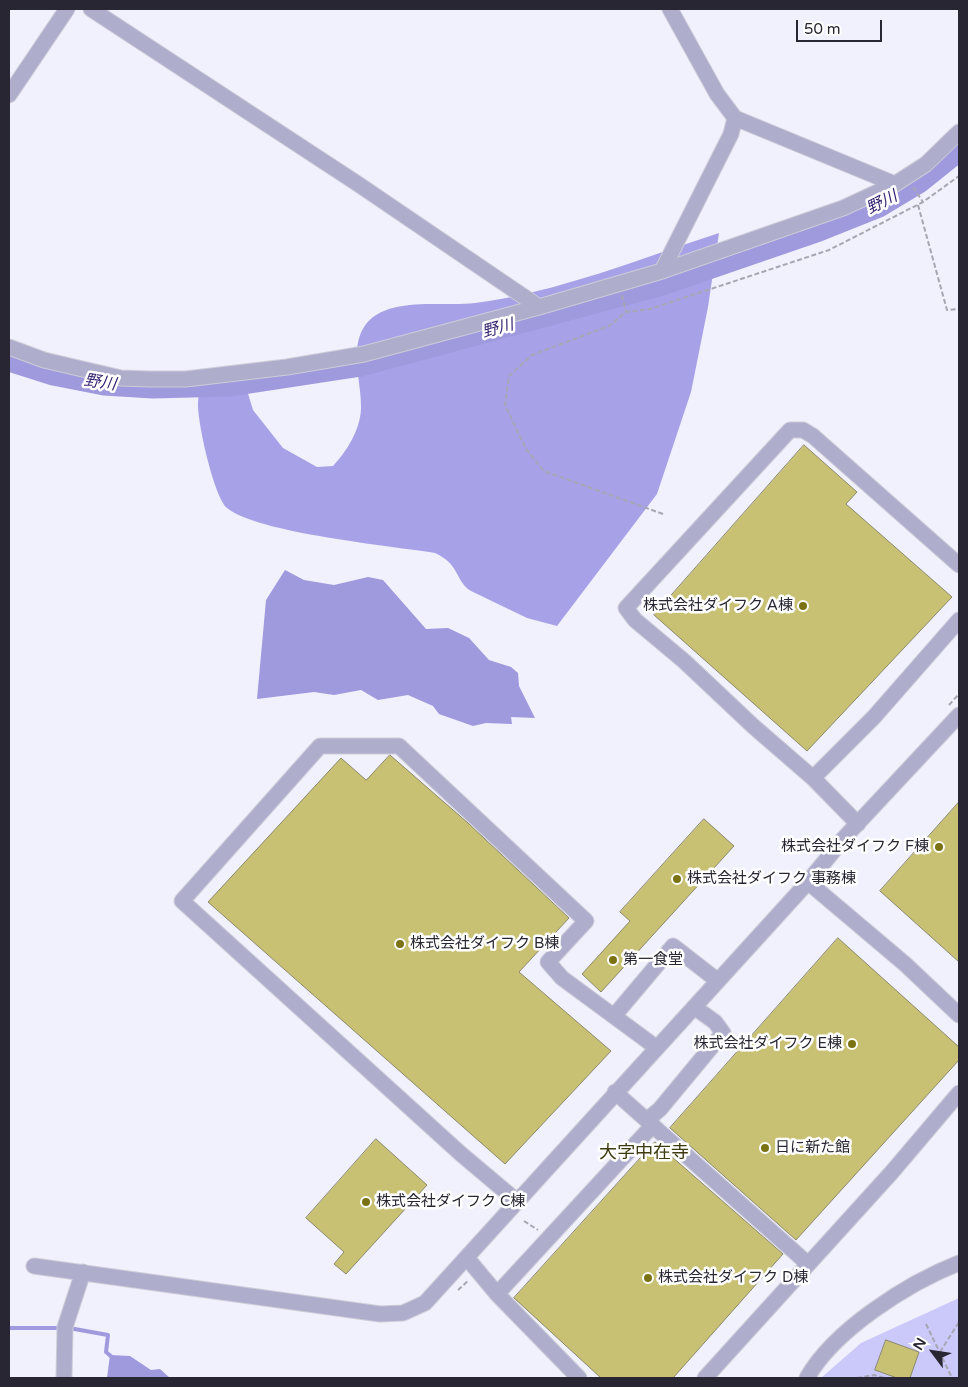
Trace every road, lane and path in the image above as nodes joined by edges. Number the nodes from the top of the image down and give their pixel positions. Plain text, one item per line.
1 (66, 9) edge
2 (91, 9) edge
3 (670, 9) edge
4 (9, 95) edge
5 (734, 118) junction
6 (959, 132) edge
7 (959, 176) edge
8 (901, 180) junction
9 (923, 202) junction
10 (918, 205) junction
11 (662, 271) junction
12 (619, 283) junction
13 (539, 307) junction
14 (959, 309) edge
15 (626, 312) junction
16 (9, 347) edge
17 (663, 514) dead end
18 (959, 565) edge
19 (959, 620) edge
20 (959, 715) edge
21 (813, 778) junction
22 (858, 824) junction
23 (808, 882) junction
24 (718, 981) junction
25 (694, 1007) junction
26 (959, 1015) edge
27 (614, 1016) junction
28 (657, 1048) junction
29 (615, 1092) junction
30 (959, 1093) edge
31 (650, 1123) junction
32 (518, 1202) junction
33 (524, 1221) dead end
34 (536, 1230) dead end
35 (467, 1258) junction
36 (807, 1263) junction
37 (959, 1263) edge
38 (34, 1266) dead end
39 (82, 1272) junction
40 (472, 1277) dead end
41 (458, 1290) dead end
42 (497, 1294) junction
43 (959, 1322) edge
44 (926, 1324) dead end
45 (940, 1352) junction
46 (64, 1378) edge
47 (580, 1378) edge
48 (705, 1378) edge
49 (807, 1378) edge
50 (856, 1378) edge
51 (885, 1378) edge
52 (952, 1378) edge

1 - 4 street
2 - 13 street
3 - 5 street
5 - 8 street
5 - 11 street
6 - 8 street
7 - 9 path
8 - 9 path
8 - 11 street
9 - 10 path
10 - 14 path
10 - 15 path
11 - 12 street
12 - 13 street
12 - 15 path
13 - 16 street
15 - 17 path
18 - 21 street
19 - 21 street
20 - 22 street
21 - 22 street
22 - 23 street
23 - 24 street
23 - 26 street
24 - 25 street
24 - 27 street
25 - 28 street
25 - 31 street
27 - 28 street
27 - 32 street
28 - 29 street
29 - 31 street
29 - 32 street
30 - 36 street
31 - 36 street
31 - 42 street
32 - 35 street
33 - 34 path
35 - 39 street
35 - 42 street
36 - 48 street
37 - 49 street
38 - 39 street
39 - 46 street
40 - 41 path
42 - 47 street
43 - 45 path
44 - 45 path
45 - 52 path
50 - 51 path

